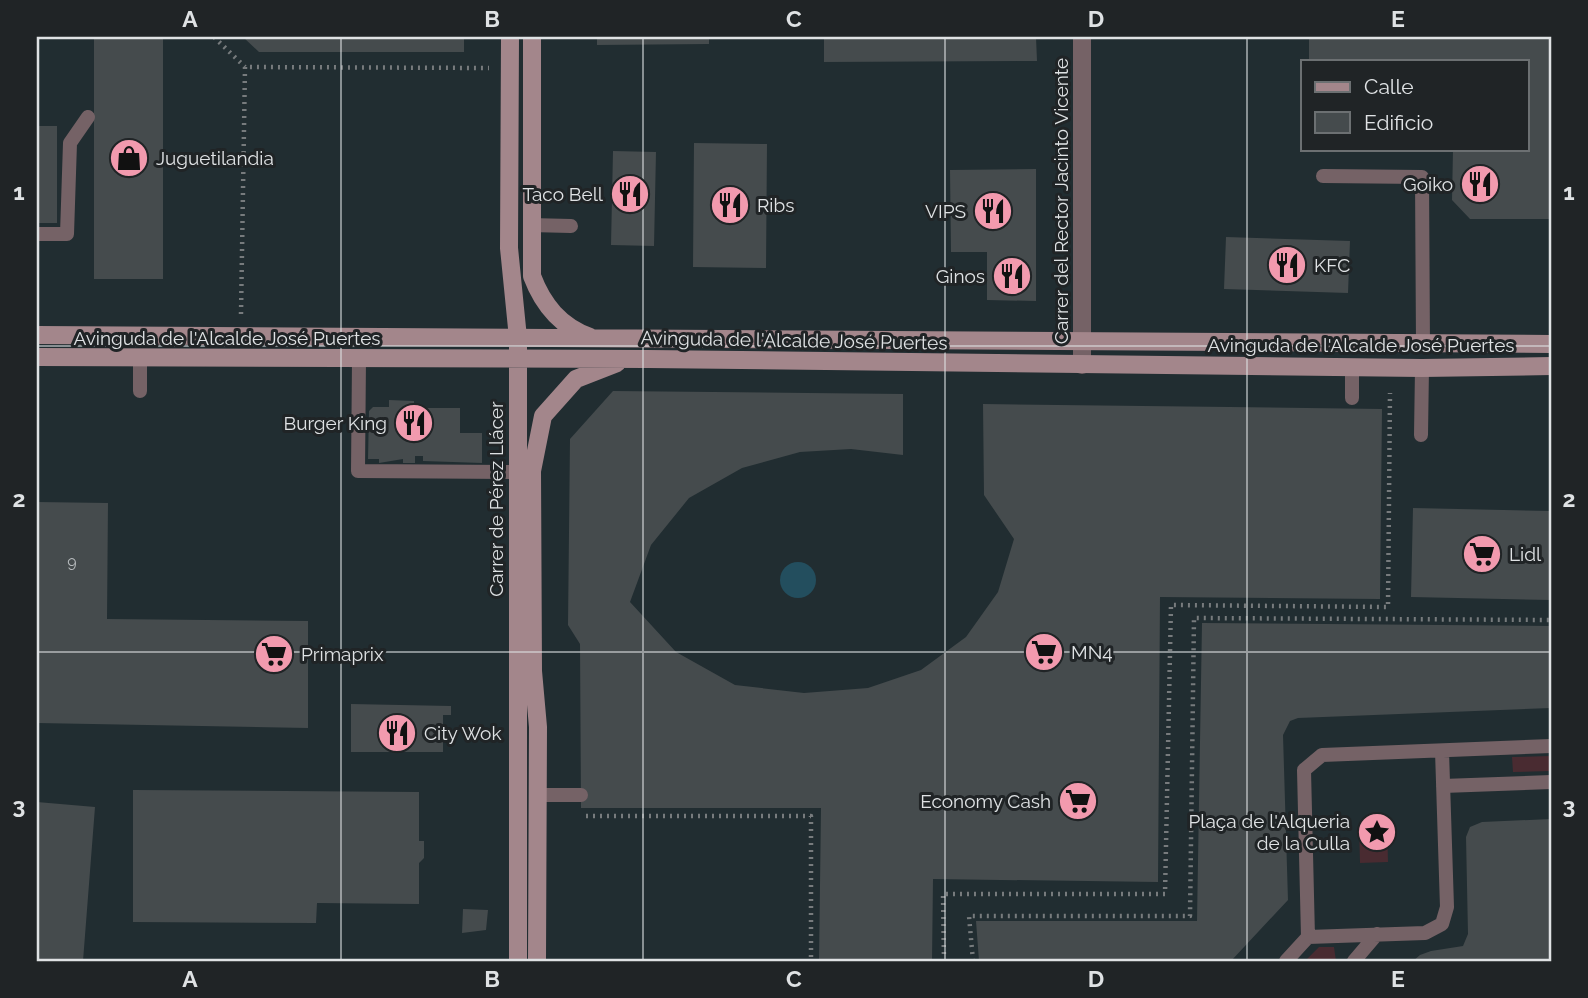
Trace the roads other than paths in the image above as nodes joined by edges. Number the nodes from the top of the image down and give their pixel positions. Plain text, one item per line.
1 (510, 37) edge
2 (532, 37) edge
3 (1082, 37) edge
4 (89, 117) dead end
5 (1323, 176) dead end
6 (530, 225) junction
7 (571, 226) dead end
8 (37, 234) edge
9 (37, 335) edge
10 (518, 338) junction
11 (596, 339) junction
12 (1082, 344) junction
13 (1551, 344) edge
14 (1423, 346) junction
15 (37, 357) edge
16 (140, 358) junction
17 (359, 359) junction
18 (627, 359) junction
19 (518, 360) junction
20 (1082, 365) junction
21 (1551, 366) edge
22 (1352, 367) junction
23 (1422, 368) junction
24 (140, 391) dead end
25 (1352, 398) dead end
26 (1421, 435) dead end
27 (517, 472) junction
28 (1551, 746) edge
29 (1442, 751) junction
30 (1551, 782) edge
31 (1443, 786) junction
32 (538, 795) junction
33 (581, 795) dead end
34 (1377, 934) junction
35 (1308, 937) junction
36 (518, 961) edge
37 (537, 961) edge
38 (1286, 961) edge
39 (1354, 961) edge

1 - 10 street, Carrer de Pérez Llácer
2 - 6 street
3 - 12 street, Carrer del Rector Jacinto Vicente
4 - 8 lane
5 - 14 lane
6 - 7 lane
6 - 11 street
9 - 10 street, Avinguda de l'Alcalde José Puertes
10 - 11 street, Avinguda de l'Alcalde José Puertes
10 - 19 street, Carrer de Pérez Llácer
11 - 12 street, Avinguda de l'Alcalde José Puertes
12 - 14 street, Avinguda de l'Alcalde José Puertes
12 - 20 street, Carrer del Rector Jacinto Vicente
13 - 14 street, Avinguda de l'Alcalde José Puertes
15 - 16 street, Avinguda de l'Alcalde José Puertes
16 - 17 street, Avinguda de l'Alcalde José Puertes
16 - 24 lane
17 - 19 street, Avinguda de l'Alcalde José Puertes
17 - 27 lane
18 - 19 street, Avinguda de l'Alcalde José Puertes
18 - 20 street, Avinguda de l'Alcalde José Puertes
18 - 32 street, Carrer de Pérez Llácer
19 - 27 street, Carrer de Pérez Llácer
20 - 22 street, Avinguda de l'Alcalde José Puertes
21 - 23 street, Avinguda de l'Alcalde José Puertes
22 - 23 street, Avinguda de l'Alcalde José Puertes
22 - 25 lane
23 - 26 lane
27 - 36 street, Carrer de Pérez Llácer
28 - 29 lane
29 - 31 lane
29 - 35 lane
30 - 31 lane
31 - 34 lane
32 - 33 lane
32 - 37 street, Carrer de Pérez Llácer
34 - 35 lane
34 - 39 lane
35 - 38 lane

